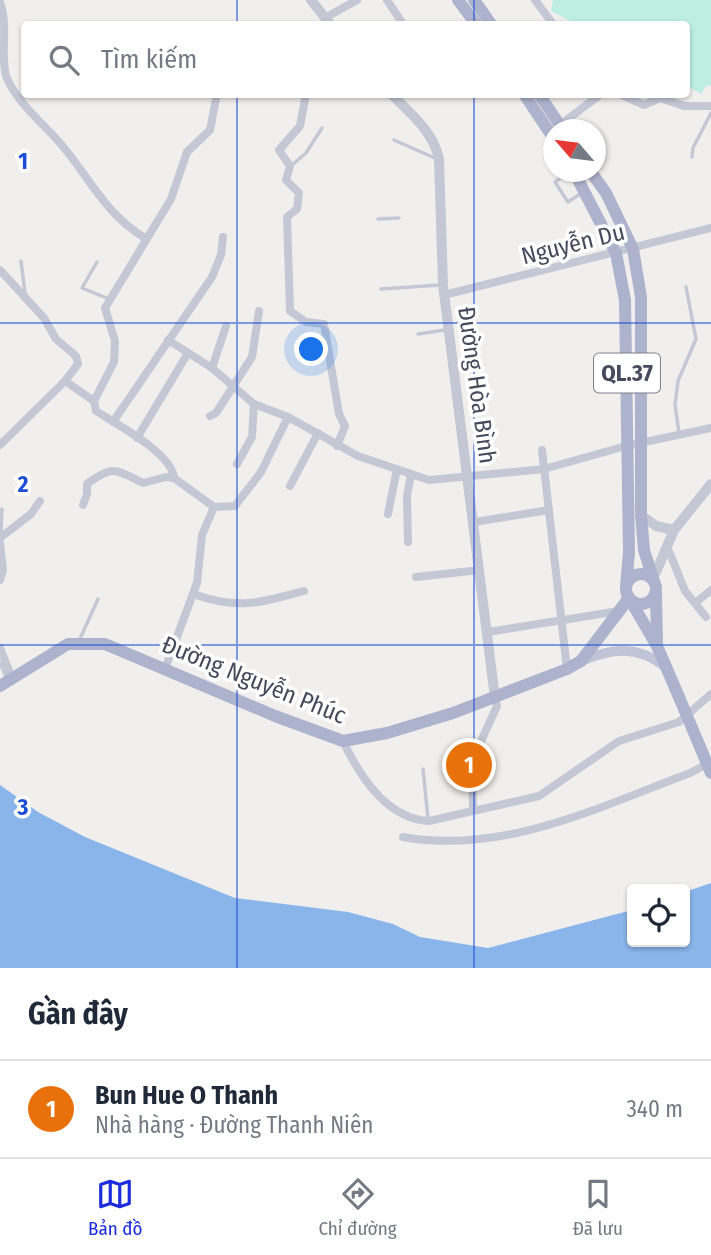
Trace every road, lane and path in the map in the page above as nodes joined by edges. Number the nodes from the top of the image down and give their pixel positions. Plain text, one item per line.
1 (311, 0) edge
2 (357, 0) edge
3 (387, 0) edge
4 (458, 0) edge
5 (474, 0) edge
6 (535, 0) edge
7 (0, 2) edge
8 (328, 21) edge
9 (401, 21) edge
10 (474, 21) edge
11 (489, 21) edge
12 (551, 21) edge
13 (0, 48) edge
14 (216, 98) edge
15 (305, 98) edge
16 (395, 98) edge
17 (527, 98) edge
18 (542, 98) edge
19 (596, 98) edge
20 (628, 98) edge
21 (667, 98) edge
22 (667, 98) edge
23 (711, 106) edge
24 (711, 113) edge
25 (556, 119) edge
26 (571, 119) edge
27 (543, 123) edge
28 (322, 128) dead end
29 (394, 140) dead end
30 (692, 157) dead end
31 (439, 159) junction
32 (290, 166) junction
33 (556, 182) edge
34 (578, 182) edge
35 (598, 182) edge
36 (585, 191) junction
37 (399, 218) dead end
38 (377, 219) dead end
39 (711, 228) edge
40 (223, 237) dead end
41 (145, 238) junction
42 (633, 249) junction
43 (616, 253) junction
44 (21, 261) dead end
45 (97, 262) dead end
46 (0, 270) edge
47 (687, 288) dead end
48 (381, 289) dead end
49 (443, 290) junction
50 (26, 298) junction
51 (109, 299) junction
52 (259, 311) dead end
53 (226, 326) dead end
54 (447, 330) junction
55 (418, 334) dead end
56 (168, 340) junction
57 (187, 353) junction
58 (212, 368) junction
59 (65, 381) junction
60 (234, 385) junction
61 (94, 401) junction
62 (254, 404) junction
63 (210, 416) dead end
64 (288, 417) junction
65 (113, 422) junction
66 (711, 429) edge
67 (318, 433) junction
68 (679, 435) junction
69 (137, 438) junction
70 (641, 442) junction
71 (0, 445) edge
72 (337, 446) junction
73 (626, 446) junction
74 (542, 450) dead end
75 (237, 464) dead end
76 (397, 469) junction
77 (544, 469) junction
78 (411, 474) junction
79 (174, 478) junction
80 (469, 479) junction
81 (711, 484) edge
82 (290, 486) dead end
83 (40, 501) dead end
84 (83, 505) dead end
85 (214, 507) junction
86 (2, 509) dead end
87 (549, 510) junction
88 (388, 514) dead end
89 (641, 515) junction
90 (474, 523) junction
91 (674, 530) junction
92 (1, 541) edge
93 (408, 542) dead end
94 (667, 546) junction
95 (480, 570) junction
96 (416, 577) dead end
97 (653, 579) junction
98 (0, 580) edge
99 (711, 590) edge
100 (304, 591) dead end
101 (628, 592) junction
102 (656, 593) junction
103 (193, 594) junction
104 (98, 599) dead end
105 (695, 603) junction
106 (619, 611) junction
107 (706, 617) dead end
108 (562, 620) junction
109 (488, 632) junction
110 (78, 643) junction
111 (657, 646) junction
112 (0, 648) edge
113 (581, 661) junction
114 (0, 663) edge
115 (667, 667) junction
116 (165, 669) junction
117 (567, 669) junction
118 (7, 682) edge
119 (711, 694) edge
120 (495, 698) junction
121 (344, 741) junction
122 (711, 762) edge
123 (423, 769) dead end
124 (711, 773) edge
125 (473, 811) junction
126 (429, 821) junction
127 (403, 837) dead end

1 - 8 street
2 - 8 street
3 - 9 street
4 - 10 main road
5 - 11 main road
6 - 12 street
7 - 13 street
13 - 41 street
14 - 41 street
15 - 32 street
16 - 31 street, Đường Hòa Bình
17 - 27 main road
18 - 25 main road
19 - 26 street
20 - 21 street
22 - 23 street
24 - 30 lane
28 - 32 lane
29 - 31 lane
31 - 49 street, Đường Hòa Bình
32 - 72 street
33 - 36 lane
34 - 36 main road, QL.37
35 - 42 main road, QL.37
36 - 43 main road, QL.37
37 - 38 lane
39 - 42 street, Nguyễn Du
40 - 56 street
41 - 51 street
42 - 43 street, Nguyễn Du
42 - 70 main road, QL.37
43 - 49 street, Nguyễn Du
43 - 73 main road, QL.37
44 - 50 lane
45 - 51 lane
46 - 50 street
47 - 68 lane
48 - 49 lane
49 - 54 street, Đường Hòa Bình
50 - 59 street
51 - 61 street
52 - 60 street
53 - 58 street
54 - 55 lane
54 - 80 street, Đường Hòa Bình
56 - 57 street
56 - 65 street
57 - 58 street
57 - 69 street
58 - 60 street
59 - 61 street
59 - 71 street
60 - 62 street
60 - 63 street
61 - 65 street
62 - 64 street
62 - 75 street
64 - 67 street
64 - 85 street
65 - 69 street
66 - 68 street
67 - 72 street
67 - 82 street
68 - 70 street
69 - 79 street
70 - 73 street
70 - 89 main road, QL.37
72 - 76 street
73 - 77 street
73 - 101 main road, QL.37
74 - 77 street
76 - 78 street
76 - 88 street
77 - 80 street
77 - 87 street
78 - 80 street
78 - 93 street
79 - 84 street
79 - 85 street
80 - 90 street, Đường Hòa Bình
81 - 91 street
83 - 92 street
85 - 103 street
86 - 92 lane
87 - 90 street
87 - 108 street
89 - 91 street
89 - 97 main road, QL.37
90 - 95 street, Đường Hòa Bình
91 - 94 street
92 - 98 street
94 - 97 street
94 - 105 street
95 - 96 street
95 - 109 street, Đường Hòa Bình
97 - 101 main road
97 - 102 main road, QL.37
99 - 105 street
100 - 103 street
101 - 102 main road
101 - 106 main road, Đường Nguyễn Phúc
101 - 111 main road
102 - 111 main road
103 - 116 street
104 - 110 lane
105 - 107 street
106 - 108 street
106 - 113 main road, Đường Nguyễn Phúc
108 - 109 street
108 - 117 street
109 - 120 street, Đường Hòa Bình
110 - 116 main road, Đường Nguyễn Phúc
110 - 118 main road
111 - 115 main road
112 - 118 street
113 - 115 main road
113 - 117 main road, Đường Nguyễn Phúc
114 - 118 lane
115 - 124 main road, bridge
116 - 121 main road, Đường Nguyễn Phúc
117 - 120 main road, Đường Nguyễn Phúc
119 - 125 street
120 - 121 main road, Đường Nguyễn Phúc
120 - 125 street
121 - 126 street
122 - 127 street
123 - 126 lane
125 - 126 street

